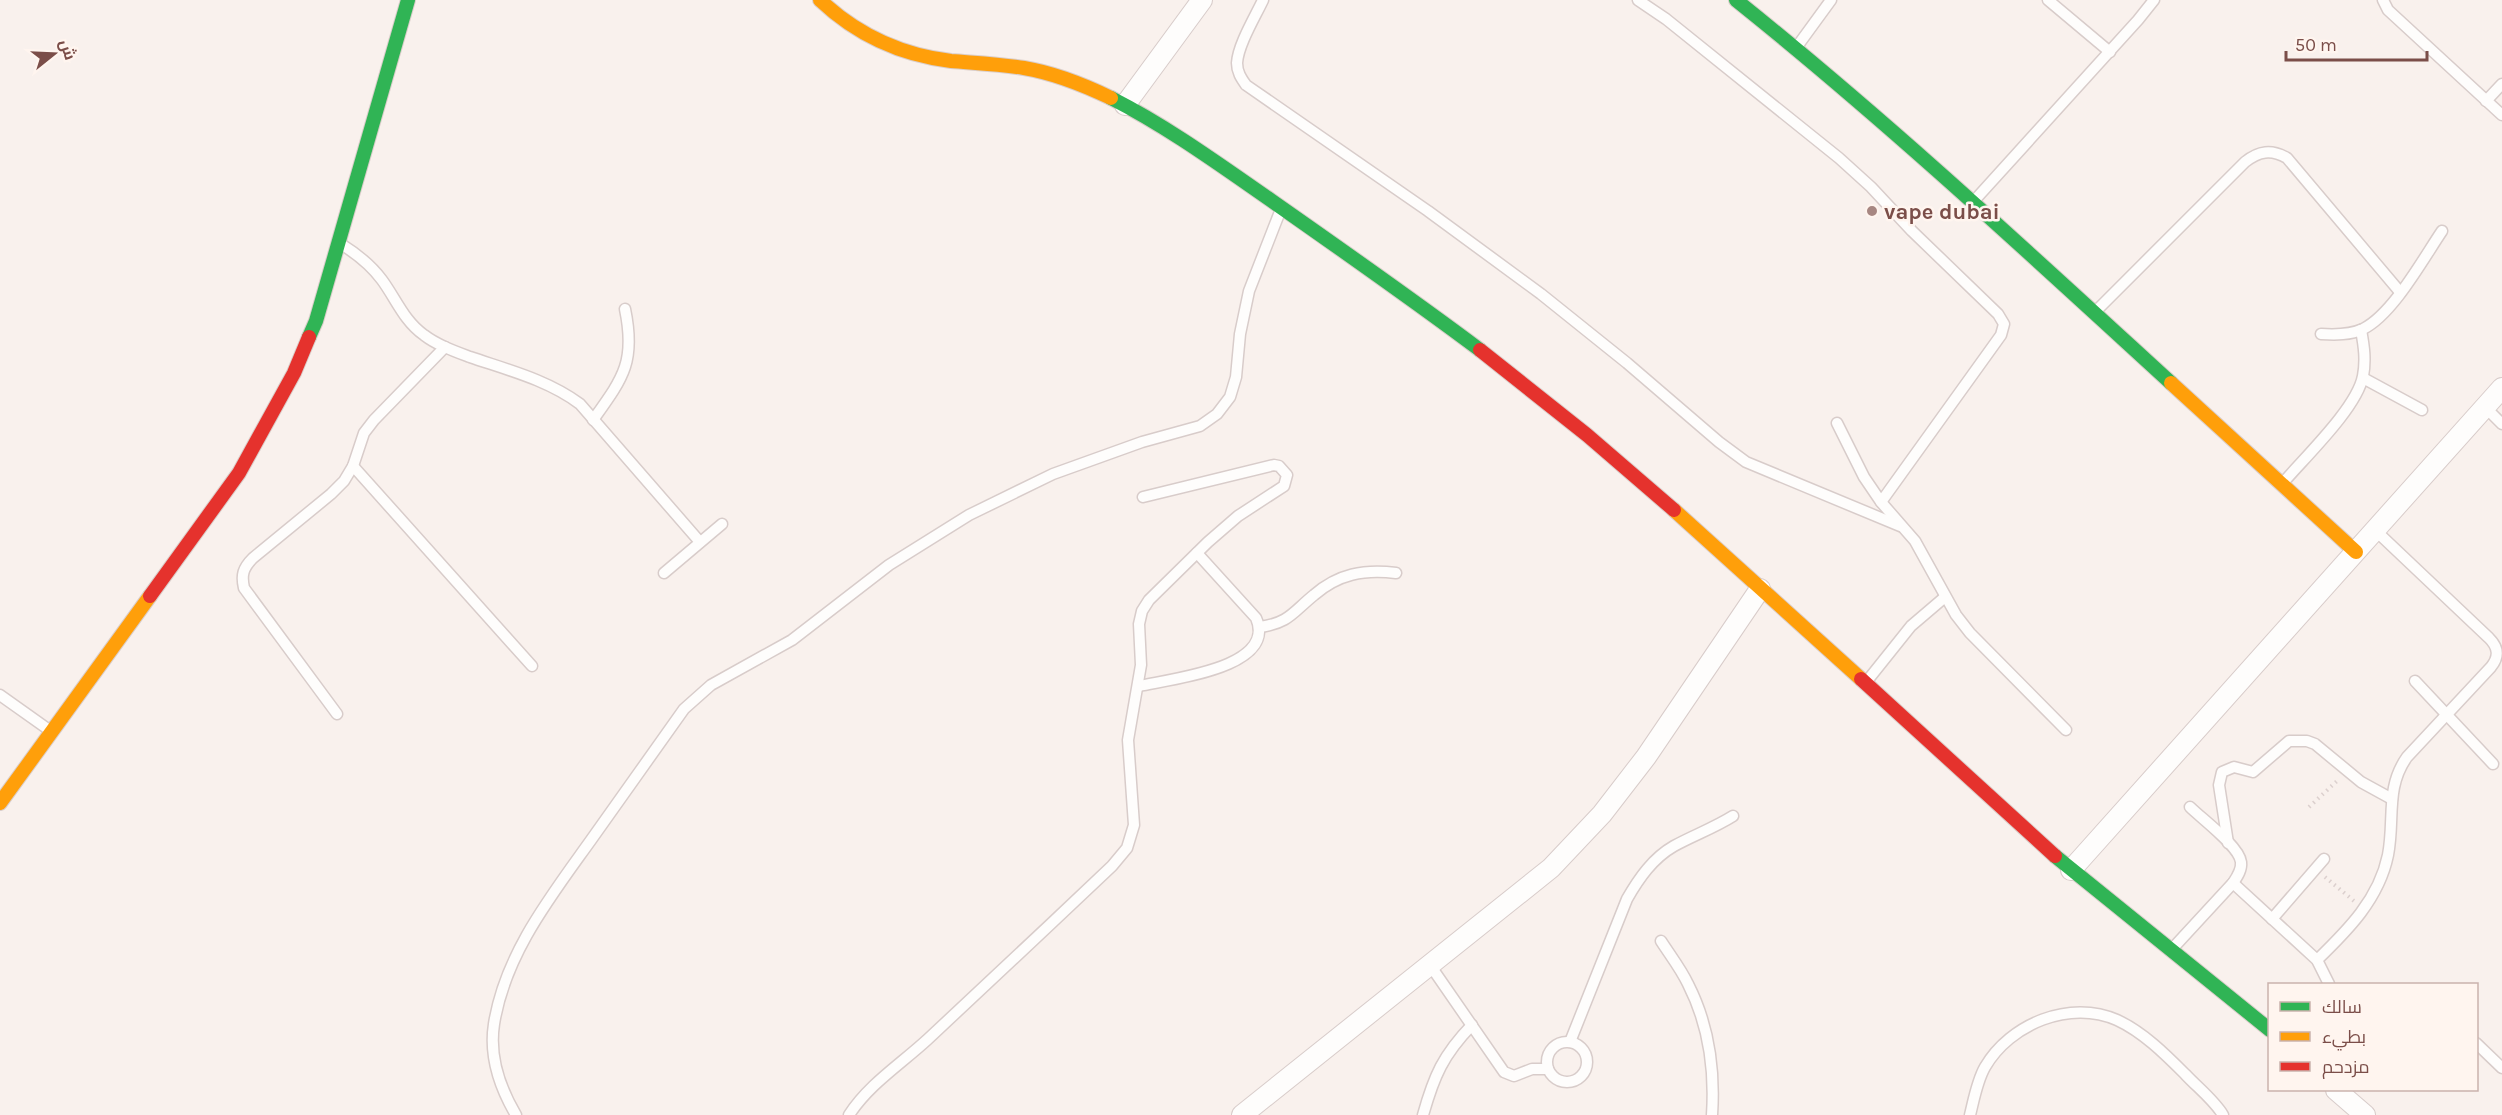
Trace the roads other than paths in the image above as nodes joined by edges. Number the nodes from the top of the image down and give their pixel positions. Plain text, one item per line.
1 (408, 0) edge
2 (820, 0) edge
3 (1202, 0) edge
4 (1263, 0) edge
5 (1638, 0) edge
6 (1736, 0) edge
7 (1832, 0) edge
8 (2048, 0) edge
9 (2154, 0) edge
10 (2383, 0) edge
11 (1796, 48) junction
12 (2109, 52) junction
13 (2502, 84) edge
14 (2486, 101) junction
15 (1125, 105) junction
16 (2502, 115) edge
17 (1973, 202) junction
18 (1281, 208) junction
19 (2442, 231) dead end
20 (339, 243) junction
21 (2400, 292) junction
22 (625, 309) dead end
23 (2094, 313) junction
24 (2361, 330) junction
25 (2322, 334) dead end
26 (445, 347) junction
27 (2363, 378) junction
28 (2502, 388) edge
29 (2485, 407) junction
30 (2422, 410) dead end
31 (593, 420) junction
32 (1837, 423) dead end
33 (2502, 424) edge
34 (353, 466) junction
35 (2282, 484) junction
36 (1143, 497) dead end
37 (1881, 502) junction
38 (722, 524) dead end
39 (1900, 526) junction
40 (2375, 530) junction
41 (700, 542) junction
42 (2356, 552) junction
43 (1197, 553) junction
44 (664, 573) dead end
45 (1396, 573) dead end
46 (1760, 589) junction
47 (1945, 597) junction
48 (1260, 627) junction
49 (532, 666) dead end
50 (2415, 681) dead end
51 (1865, 683) junction
52 (1139, 686) junction
53 (0, 695) edge
54 (336, 714) dead end
55 (2447, 715) junction
56 (2066, 730) dead end
57 (52, 732) junction
58 (2493, 764) dead end
59 (2392, 799) junction
60 (0, 803) edge
61 (2190, 807) dead end
62 (1734, 816) dead end
63 (2228, 843) junction
64 (2324, 859) dead end
65 (2071, 870) junction
66 (2233, 883) junction
67 (2272, 919) junction
68 (1661, 941) dead end
69 (2171, 951) junction
70 (2317, 960) junction
71 (1430, 965) junction
72 (2328, 983) edge
73 (1472, 1025) junction
74 (2268, 1028) edge
75 (1570, 1042) junction
76 (2478, 1045) edge
77 (2502, 1068) edge
78 (1548, 1069) junction
79 (2338, 1091) edge
80 (516, 1115) edge
81 (849, 1115) edge
82 (1242, 1115) edge
83 (1423, 1115) edge
84 (1712, 1115) edge
85 (1970, 1115) edge
86 (2223, 1115) edge
87 (2365, 1115) edge

1 - 20 street
2 - 15 street
3 - 15 street
4 - 39 lane
5 - 37 lane
6 - 11 street
7 - 11 lane
8 - 12 lane
9 - 12 lane
10 - 14 lane
11 - 17 street
12 - 17 lane
13 - 14 lane
14 - 16 lane
15 - 18 street
17 - 23 street
18 - 46 street
18 - 80 lane
19 - 21 lane
20 - 26 lane
20 - 57 street
21 - 23 lane
21 - 24 lane
22 - 31 lane
23 - 35 street
24 - 25 lane
24 - 27 lane
26 - 31 lane
26 - 34 lane
27 - 30 lane
27 - 35 lane
28 - 29 street
29 - 33 lane
29 - 40 street
31 - 41 lane
32 - 37 lane
34 - 49 lane
34 - 54 lane
35 - 42 street
36 - 43 lane
37 - 39 lane
38 - 41 lane
39 - 47 lane
40 - 42 street
40 - 55 lane
41 - 44 lane
42 - 65 street
43 - 48 lane
43 - 52 lane
45 - 48 lane
46 - 51 street
46 - 71 street
47 - 51 lane
47 - 56 lane
48 - 52 lane
50 - 55 lane
51 - 65 street
52 - 81 lane
53 - 57 lane
55 - 58 lane
55 - 59 lane
57 - 60 street
59 - 63 lane
59 - 70 lane
61 - 63 lane
62 - 75 lane
63 - 66 lane
64 - 67 lane
65 - 69 street
66 - 67 lane
66 - 69 lane
67 - 70 lane
68 - 84 lane
69 - 74 street
70 - 72 lane
71 - 73 lane
71 - 82 street
73 - 78 lane
73 - 83 lane
75 - 78 lane
75 - 78 lane
76 - 77 lane
79 - 87 street
85 - 86 lane

